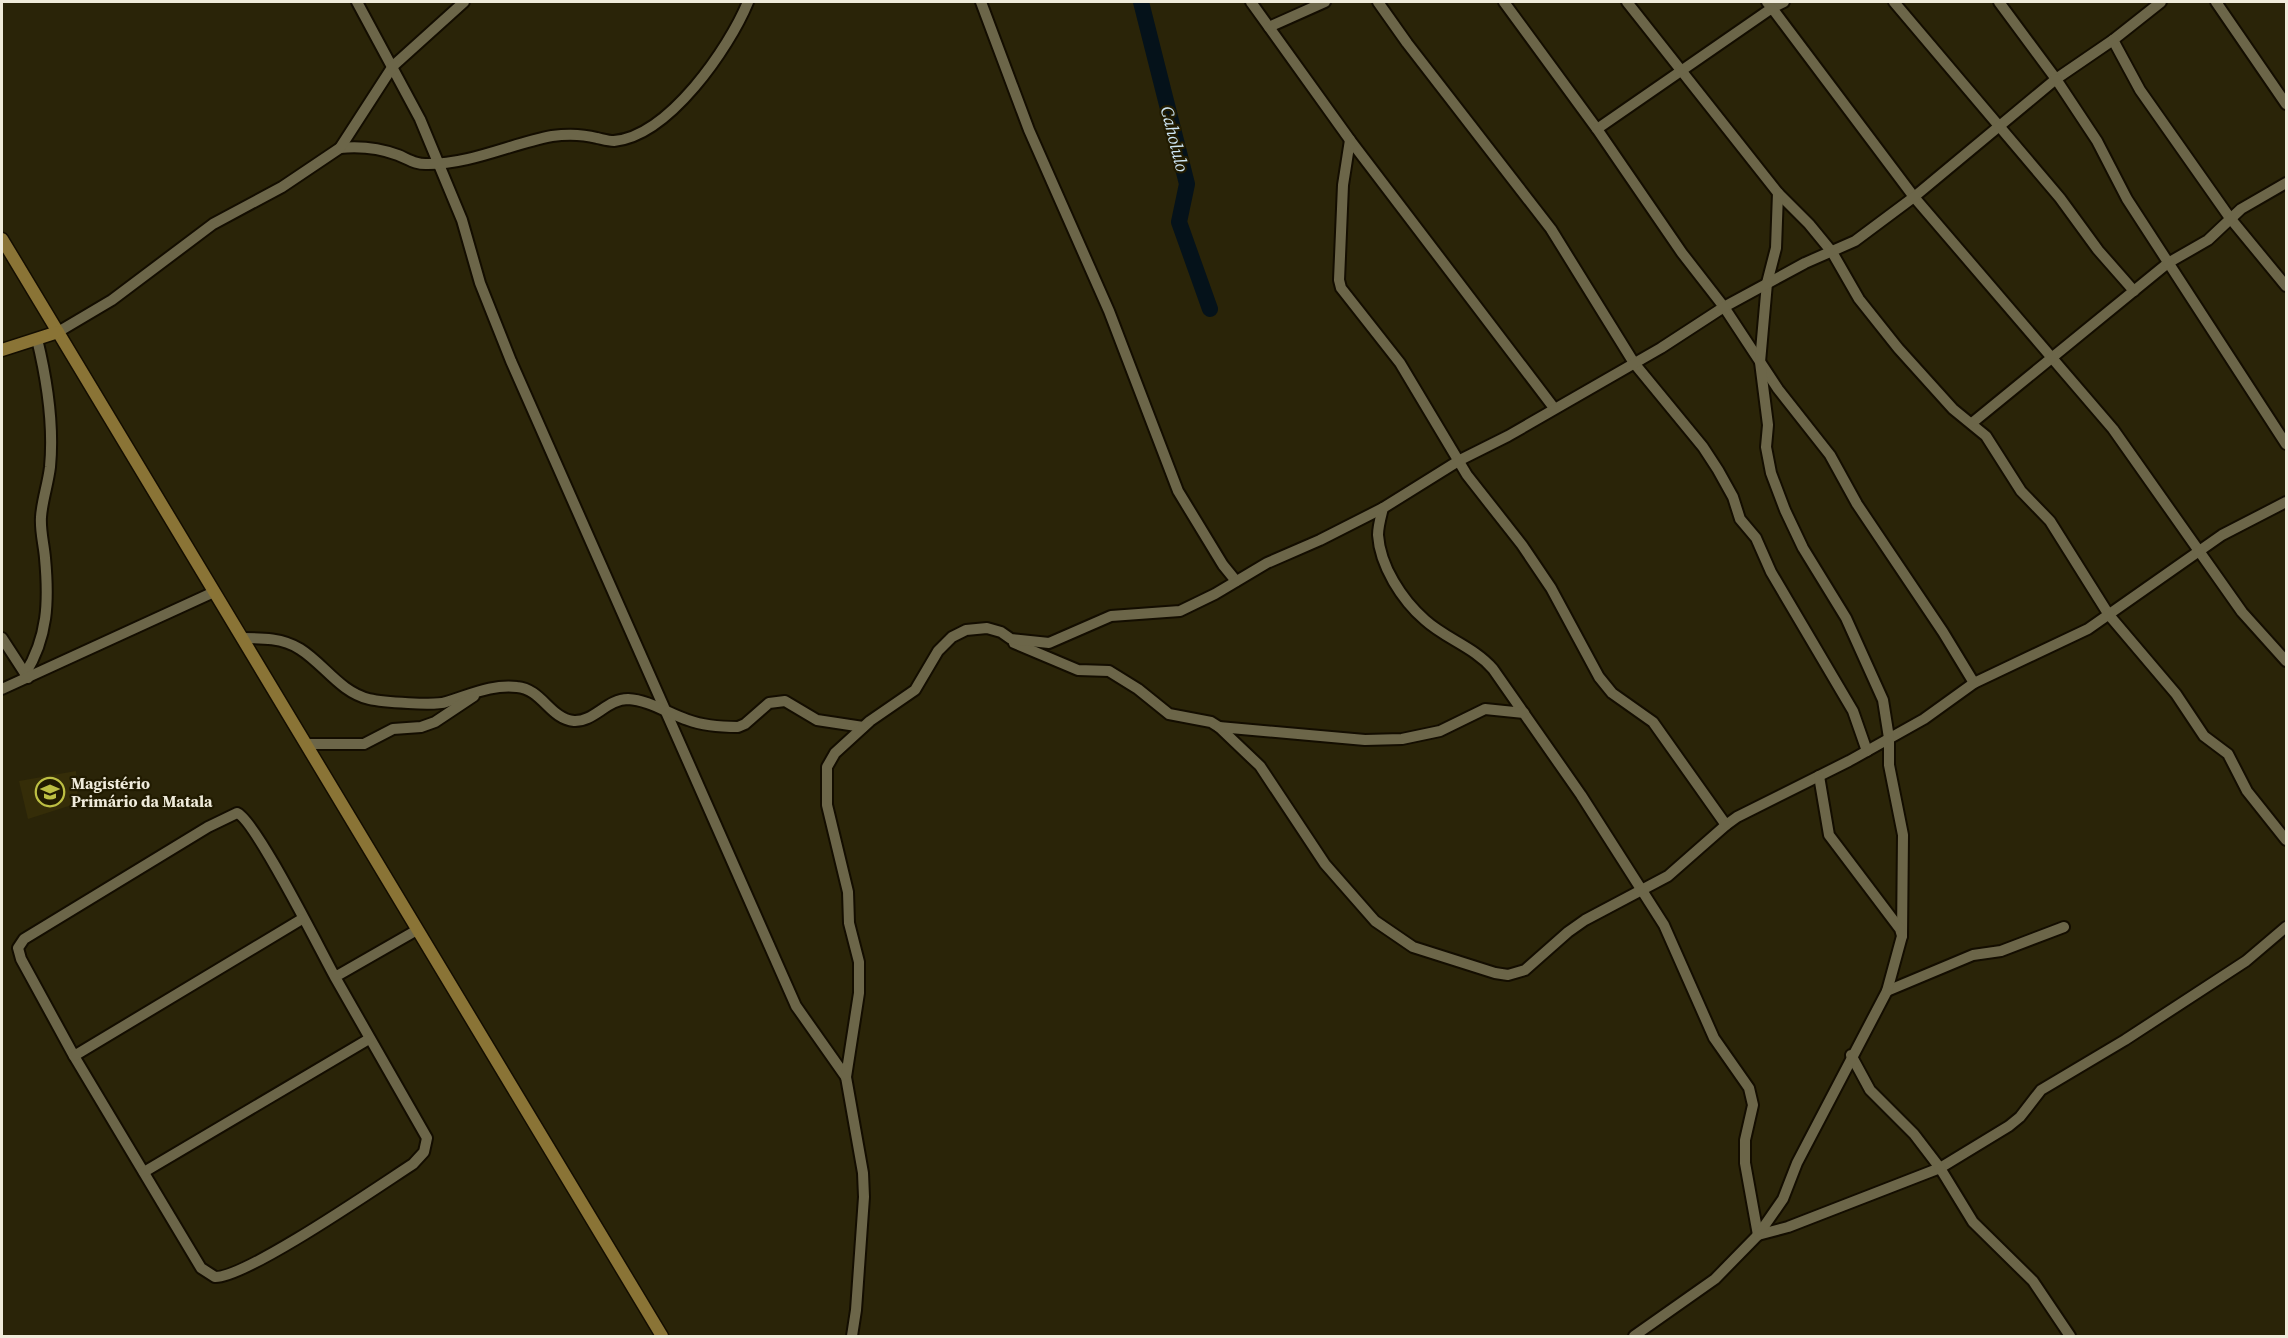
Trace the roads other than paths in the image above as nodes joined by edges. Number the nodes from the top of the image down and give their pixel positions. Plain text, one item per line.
1 (357, 2) edge
2 (464, 2) edge
3 (748, 2) edge
4 (981, 2) edge
5 (1251, 2) edge
6 (1325, 2) edge
7 (1378, 2) edge
8 (1504, 2) edge
9 (1627, 2) edge
10 (1784, 2) edge
11 (1894, 2) edge
12 (1999, 2) edge
13 (2161, 2) edge
14 (2216, 2) edge
15 (1770, 4) edge
16 (1269, 27) junction
17 (2113, 40) junction
18 (393, 66) junction
19 (1680, 71) junction
20 (2055, 79) junction
21 (2286, 104) edge
22 (1998, 127) junction
23 (1598, 129) junction
24 (1350, 140) junction
25 (340, 148) junction
26 (439, 163) junction
27 (2286, 183) edge
28 (1778, 192) junction
29 (1914, 197) junction
30 (2230, 218) junction
31 (2, 239) edge
32 (1832, 252) junction
33 (2168, 263) junction
34 (1767, 283) junction
35 (2286, 286) edge
36 (2134, 291) junction
37 (1724, 307) junction
38 (58, 332) junction
39 (37, 339) junction
40 (2, 350) edge
41 (2054, 358) junction
42 (1760, 362) junction
43 (1634, 363) junction
44 (1554, 408) junction
45 (1972, 423) junction
46 (2286, 444) edge
47 (1460, 460) junction
48 (2286, 502) edge
49 (1383, 508) junction
50 (2199, 552) junction
51 (1236, 581) junction
52 (214, 592) junction
53 (2109, 615) junction
54 (2, 638) edge
55 (243, 638) junction
56 (1011, 639) junction
57 (2286, 661) edge
58 (27, 676) junction
59 (1974, 683) junction
60 (2, 689) edge
61 (482, 690) junction
62 (668, 713) junction
63 (1524, 713) junction
64 (863, 727) junction
65 (1219, 727) junction
66 (1889, 738) junction
67 (306, 744) junction
68 (1867, 751) junction
69 (1819, 776) junction
70 (1726, 825) junction
71 (2286, 840) edge
72 (1643, 890) junction
73 (302, 919) junction
74 (2064, 927) dead end
75 (2286, 927) edge
76 (417, 930) junction
77 (1902, 936) junction
78 (335, 977) junction
79 (1887, 991) junction
80 (369, 1039) junction
81 (1851, 1055) junction
82 (74, 1056) junction
83 (846, 1077) junction
84 (1940, 1168) junction
85 (144, 1172) junction
86 (1758, 1235) junction
87 (662, 1336) edge
88 (852, 1336) edge
89 (1634, 1336) edge
90 (2070, 1336) edge

1 - 18 street
2 - 18 street
3 - 26 street
4 - 51 street
5 - 16 street
6 - 16 street
7 - 43 street
8 - 23 street
9 - 19 street
10 - 15 street
11 - 22 street
12 - 20 street
13 - 17 street
14 - 21 street
15 - 19 street
15 - 29 street
16 - 24 street
17 - 20 street
17 - 30 street
18 - 25 street
18 - 26 street
19 - 23 street
19 - 28 street
20 - 22 street
20 - 33 street
22 - 29 street
22 - 36 street
23 - 37 street
24 - 44 street
24 - 47 street
25 - 26 street
25 - 38 street
26 - 62 street
27 - 30 street
28 - 32 street
28 - 34 street
29 - 32 street
29 - 41 street
30 - 33 street
30 - 35 street
31 - 38 main road
32 - 34 street
32 - 45 street
33 - 36 street
33 - 46 street
34 - 37 street
34 - 42 street
36 - 41 street
37 - 42 street
37 - 43 street
38 - 39 main road
38 - 52 main road
39 - 40 main road
39 - 58 street
41 - 45 street
41 - 50 street
42 - 59 street
42 - 66 street
43 - 44 street
43 - 68 street
44 - 47 street
45 - 53 street
47 - 49 street
47 - 70 street
48 - 50 street
49 - 51 street
49 - 63 street
50 - 53 street
50 - 57 street
51 - 56 street
52 - 55 main road
52 - 58 street
53 - 59 street
53 - 71 street
54 - 58 street
55 - 61 street
55 - 67 main road
56 - 64 street
56 - 65 street
58 - 60 street
59 - 66 street
61 - 62 street
61 - 67 street
62 - 64 street
62 - 83 street
63 - 65 street
63 - 72 street
64 - 83 street
65 - 72 street
66 - 68 street
66 - 77 street
67 - 76 main road
68 - 69 street
69 - 70 street
69 - 77 street
70 - 72 street
72 - 86 street
73 - 78 street
73 - 82 street
73 - 82 street
74 - 79 street
75 - 84 street
76 - 78 street
76 - 87 main road
77 - 79 street
78 - 80 street
79 - 81 street
80 - 85 street
80 - 85 street
81 - 84 street
81 - 86 street
82 - 85 street
83 - 88 street
84 - 86 street
84 - 90 street
86 - 89 street

